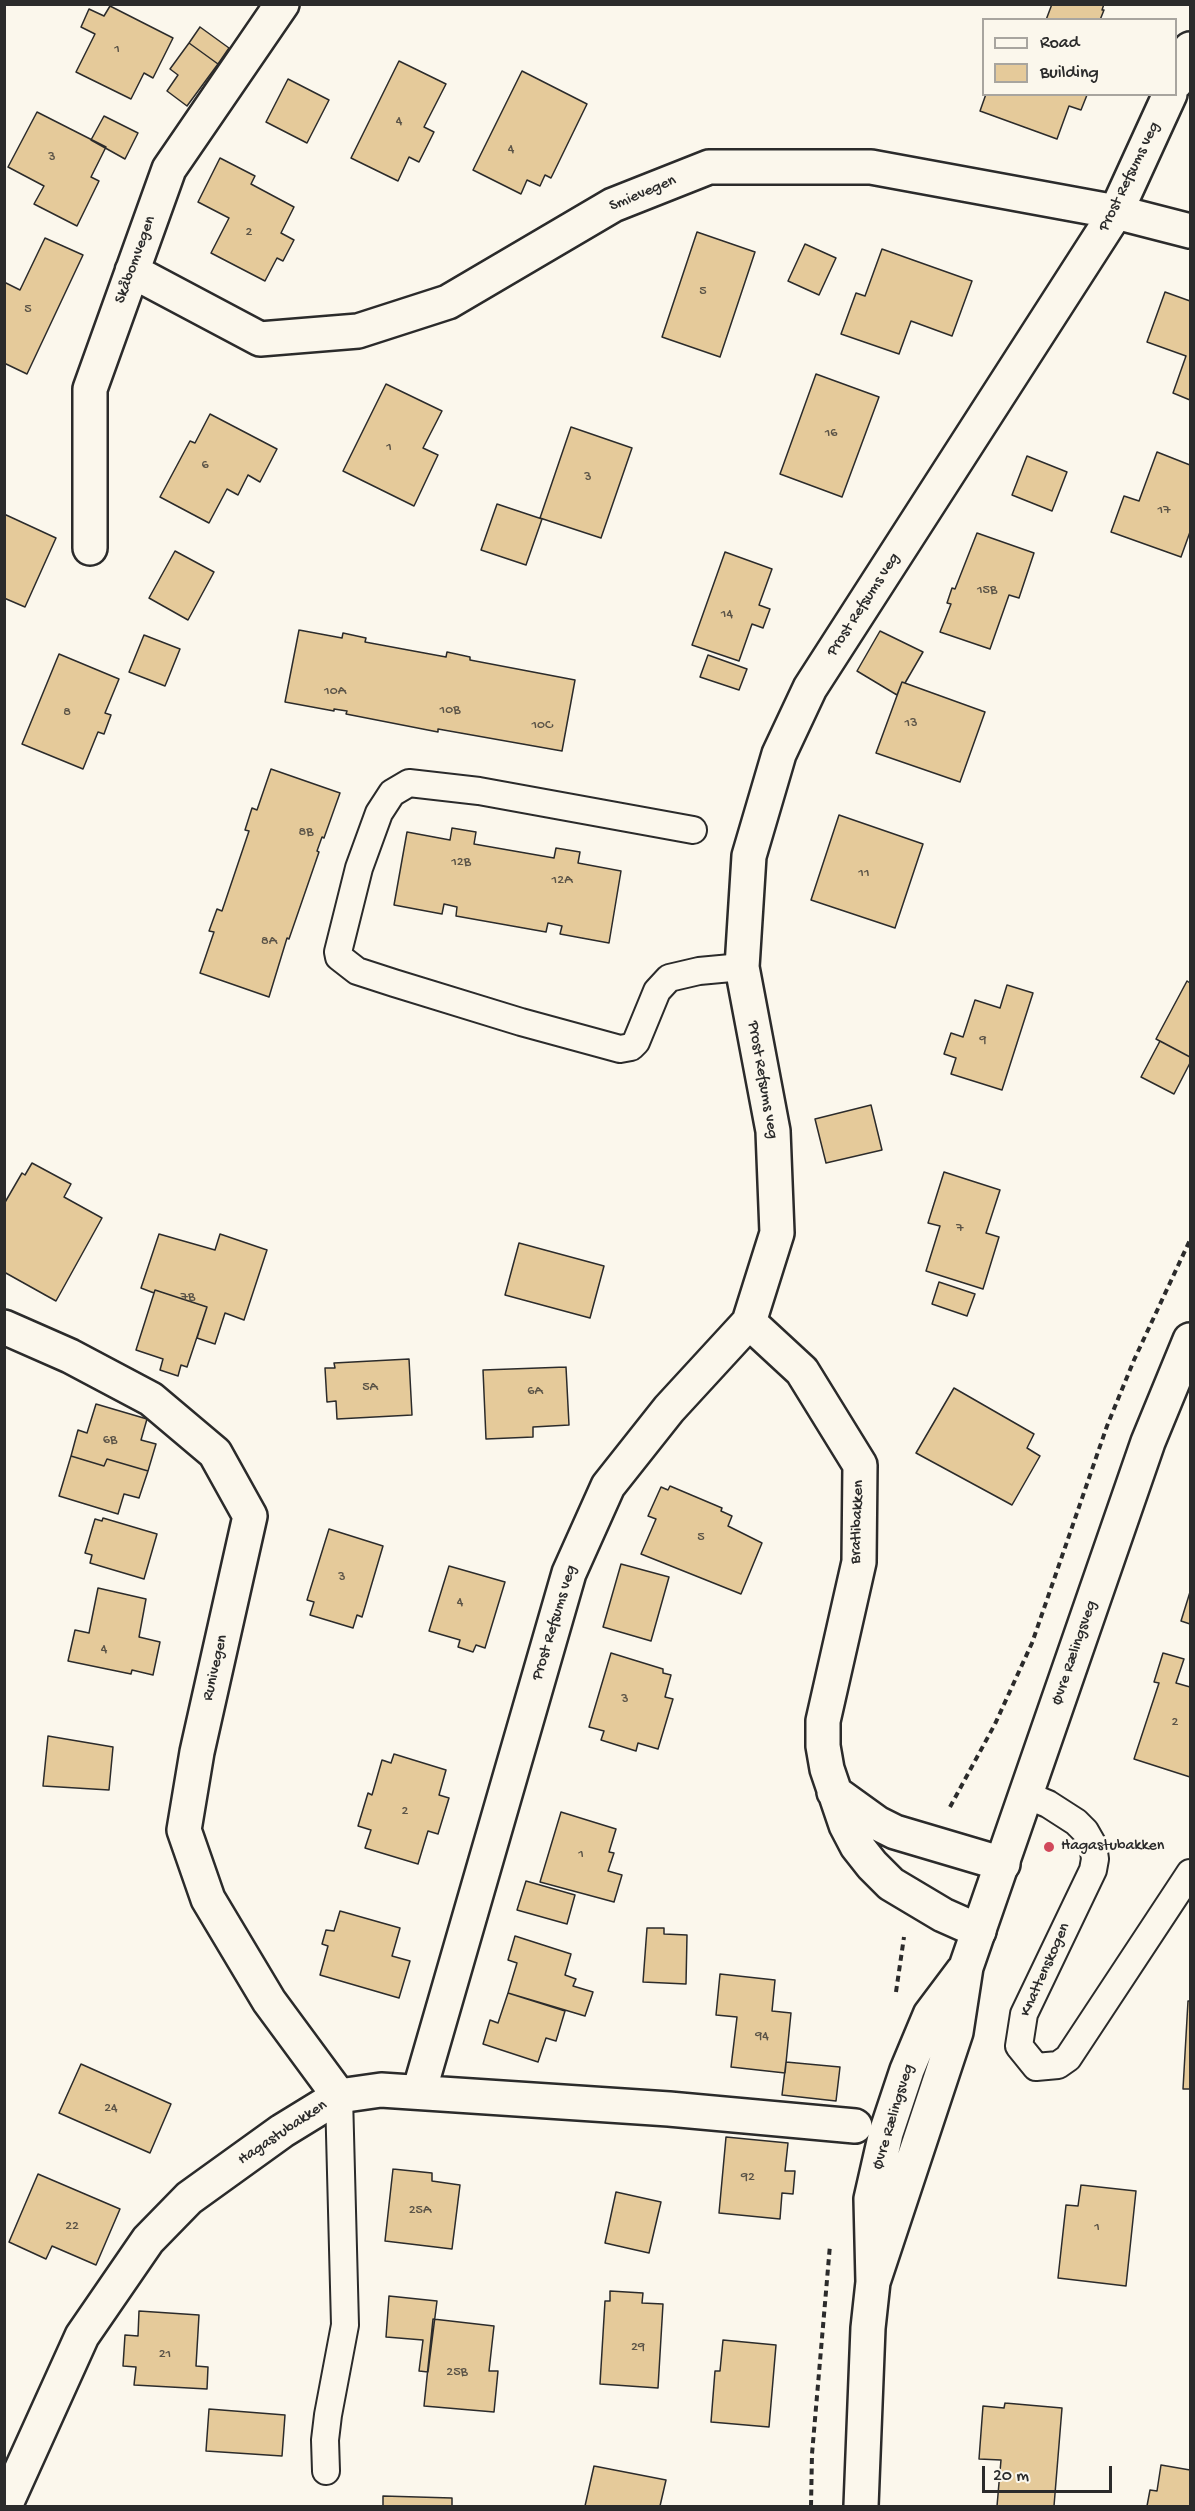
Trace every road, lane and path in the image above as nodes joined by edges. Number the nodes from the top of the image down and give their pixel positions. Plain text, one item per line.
1 (282, 4) edge
2 (1191, 49) edge
3 (1177, 80) edge
4 (1169, 96) edge
5 (1116, 212) junction
6 (1191, 231) edge
7 (132, 271) junction
8 (90, 548) dead end
9 (693, 830) dead end
10 (742, 967) junction
11 (1191, 1240) edge
12 (749, 1322) junction
13 (4, 1327) edge
14 (1191, 1340) edge
15 (834, 1792) junction
16 (1026, 1795) junction
17 (946, 1812) dead end
18 (1003, 1864) junction
19 (1191, 1873) edge
20 (979, 1931) junction
21 (419, 2092) junction
22 (339, 2096) junction
23 (855, 2126) dead end
24 (326, 2471) dead end
25 (5, 2506) edge
26 (861, 2506) edge

1 - 7 street, Skåbomvegen
2 - 3 street
4 - 5 street, Prost Refsums veg
5 - 6 street, Smievegen
5 - 7 street, Smievegen
5 - 10 street, Prost Refsums veg
7 - 8 street, Skåbomvegen
9 - 10 lane
10 - 12 street, Prost Refsums veg
11 - 17 path
12 - 15 street, Bratlibakken
12 - 21 street, Prost Refsums veg
13 - 22 street, Runivegen
14 - 16 street, Øvre Rælingsveg
15 - 18 street
15 - 20 street, Bratlibakken
16 - 18 street, Øvre Rælingsveg
16 - 19 lane, Knattenskogen
18 - 20 street, Øvre Rælingsveg
20 - 26 street, Øvre Rælingsveg
21 - 22 street, Hagastubakken
21 - 23 street, Hagastubakken
22 - 24 lane
22 - 25 street, Hagastubakken

